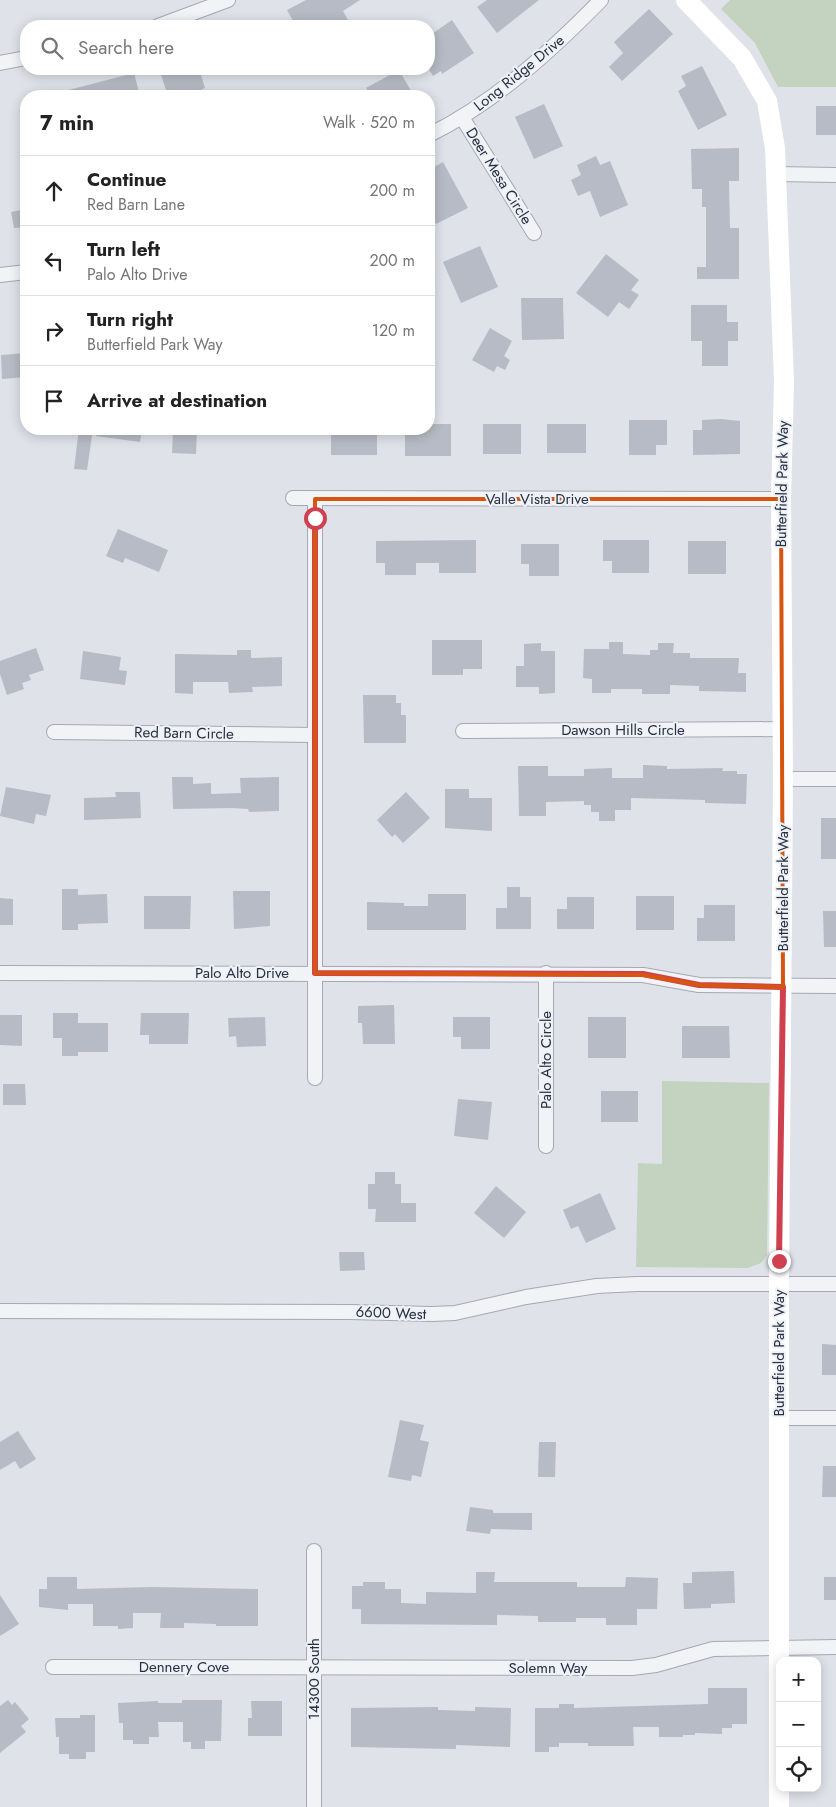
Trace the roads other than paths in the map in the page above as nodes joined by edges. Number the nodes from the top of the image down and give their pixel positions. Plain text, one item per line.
1 (228, 0) edge
2 (601, 0) edge
3 (686, 0) edge
4 (174, 20) edge
5 (20, 59) edge
6 (0, 63) edge
7 (463, 119) junction
8 (435, 132) edge
9 (776, 174) junction
10 (836, 175) edge
11 (534, 232) dead end
12 (20, 273) edge
13 (0, 275) edge
14 (293, 498) dead end
15 (781, 499) junction
16 (315, 500) junction
17 (783, 729) junction
18 (463, 731) dead end
19 (54, 732) dead end
20 (315, 735) junction
21 (783, 779) junction
22 (836, 779) edge
23 (0, 973) edge
24 (315, 973) junction
25 (546, 973) junction
26 (836, 986) edge
27 (783, 987) junction
28 (315, 1078) dead end
29 (546, 1146) dead end
30 (778, 1284) junction
31 (836, 1284) edge
32 (0, 1312) edge
33 (780, 1418) junction
34 (836, 1418) edge
35 (314, 1551) dead end
36 (836, 1647) edge
37 (778, 1648) junction
38 (54, 1667) dead end
39 (314, 1667) junction
40 (314, 1807) edge
41 (779, 1807) edge

1 - 4 street
2 - 7 street, Long Ridge Drive
3 - 9 street, Butterfield Park Way
5 - 6 street
7 - 8 street, Long Ridge Drive
7 - 11 street, Deer Mesa Circle
9 - 10 street
9 - 15 street, Butterfield Park Way
12 - 13 street
14 - 16 street, Valle Vista Drive
15 - 16 street, Valle Vista Drive
15 - 17 street, Butterfield Park Way
16 - 20 street
17 - 18 street, Dawson Hills Circle
17 - 21 street, Butterfield Park Way
19 - 20 street, Red Barn Circle
20 - 24 street
21 - 22 street
21 - 27 street, Butterfield Park Way
23 - 24 street, Palo Alto Drive
24 - 25 street, Palo Alto Drive
24 - 28 street
25 - 27 street, Palo Alto Drive
25 - 29 street, Palo Alto Circle
26 - 27 street, Palo Alto Drive
27 - 30 street, Butterfield Park Way
30 - 31 street, 6600 West
30 - 32 street, 6600 West
30 - 33 street, Butterfield Park Way
33 - 34 street
33 - 37 street, Butterfield Park Way
35 - 39 street, 14300 South
36 - 37 street, Solemn Way
37 - 39 street, Solemn Way
37 - 41 street, Butterfield Park Way
38 - 39 street, Dennery Cove
39 - 40 street, 14300 South

